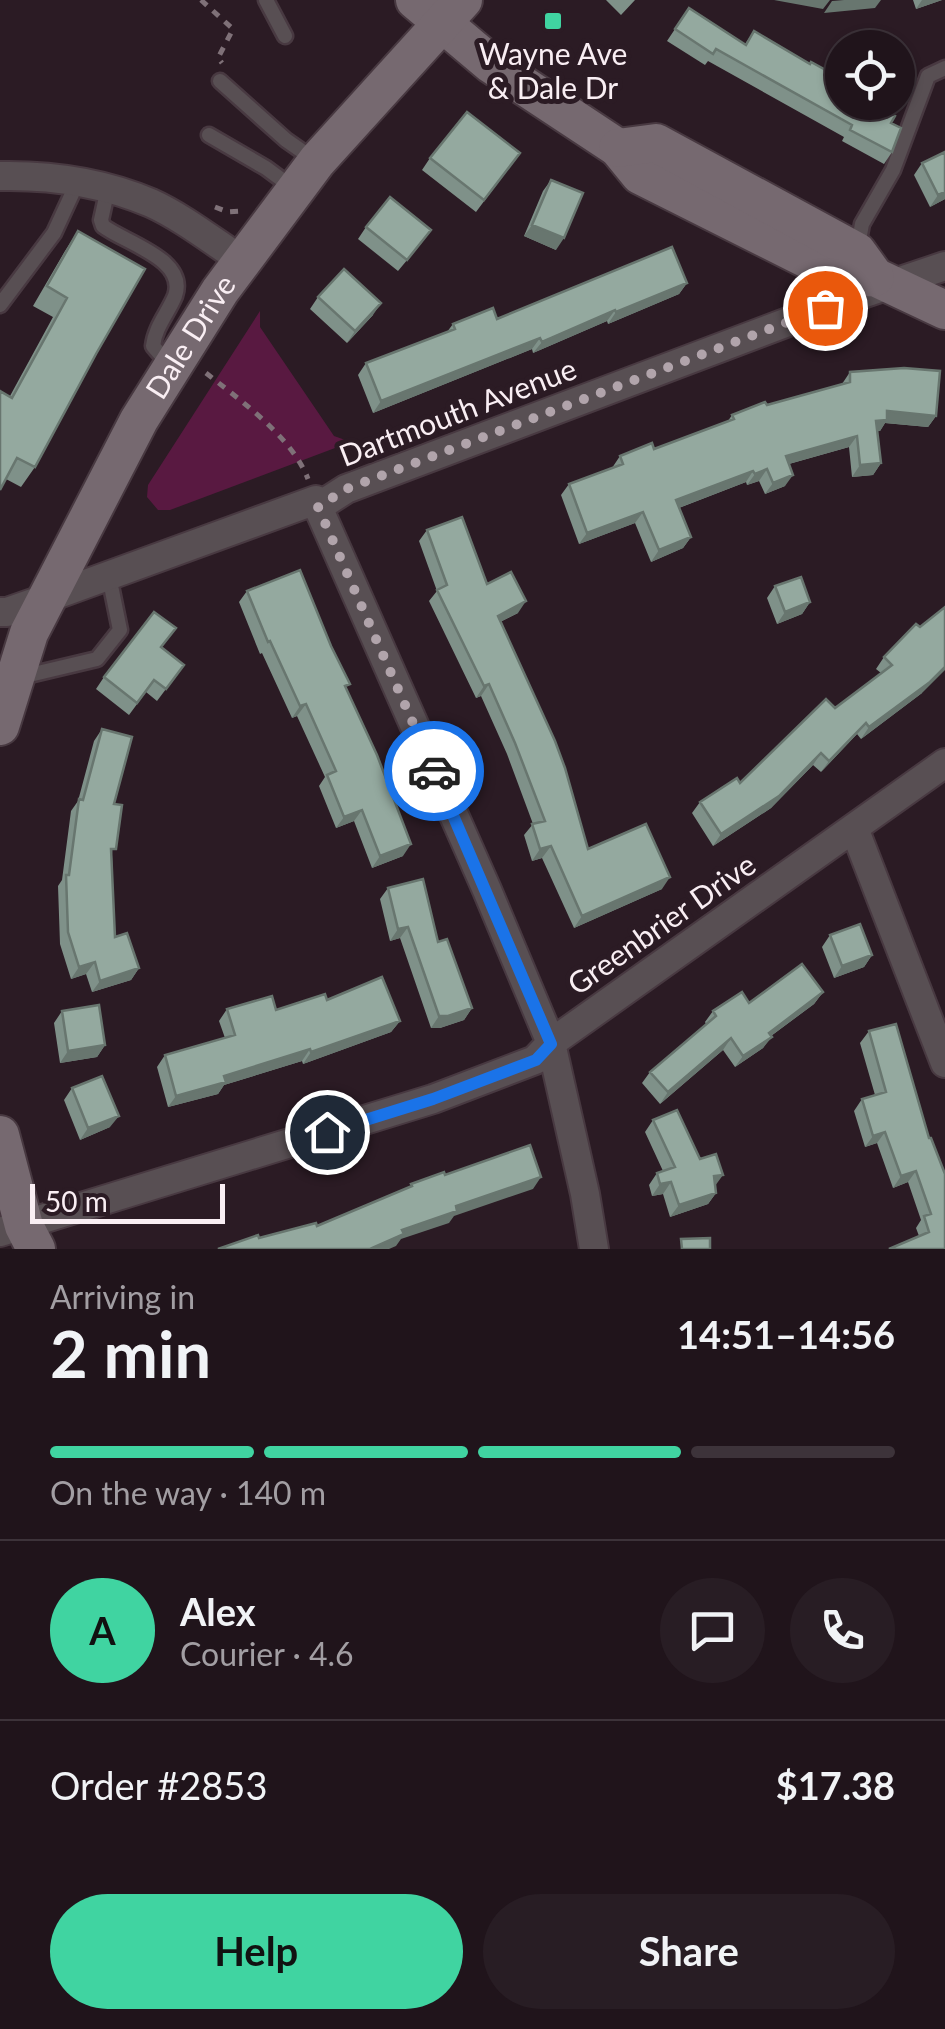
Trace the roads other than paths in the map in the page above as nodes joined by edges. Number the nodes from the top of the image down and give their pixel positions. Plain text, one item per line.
1 (266, 0) edge
2 (440, 8) edge
3 (285, 36) dead end
4 (945, 68) edge
5 (224, 75) road end
6 (209, 135) dead end
7 (0, 176) edge
8 (306, 176) junction
9 (78, 181) junction
10 (108, 188) junction
11 (243, 261) junction
12 (945, 266) edge
13 (875, 271) junction
14 (0, 305) edge
15 (945, 310) edge
16 (175, 362) junction
17 (317, 503) junction
18 (109, 576) junction
19 (50, 598) junction
20 (0, 612) edge
21 (15, 678) junction
22 (0, 726) edge
23 (945, 763) edge
24 (854, 828) junction
25 (551, 1044) junction
26 (945, 1060) edge
27 (0, 1135) edge
28 (20, 1239) edge
29 (594, 1249) edge

1 - 3 lane
2 - 8 street, Dale Drive
2 - 13 street
4 - 13 lane
5 - 8 lane
6 - 8 lane
7 - 9 street
8 - 11 street, Dale Drive
9 - 10 street
9 - 14 lane
10 - 11 street
10 - 16 lane
11 - 16 street, Dale Drive
12 - 13 street, Dartmouth Avenue
13 - 15 street
13 - 17 street, Dartmouth Avenue
16 - 19 street, Dale Drive
17 - 18 street, Dartmouth Avenue
17 - 25 street
18 - 19 street, Dartmouth Avenue
18 - 21 lane
19 - 20 street, Dartmouth Avenue
19 - 21 street, Dale Drive
21 - 22 street, Dale Drive
23 - 24 street, Greenbrier Drive
24 - 25 street, Greenbrier Drive
24 - 26 street
25 - 28 street, Greenbrier Drive
25 - 29 street
27 - 28 street

